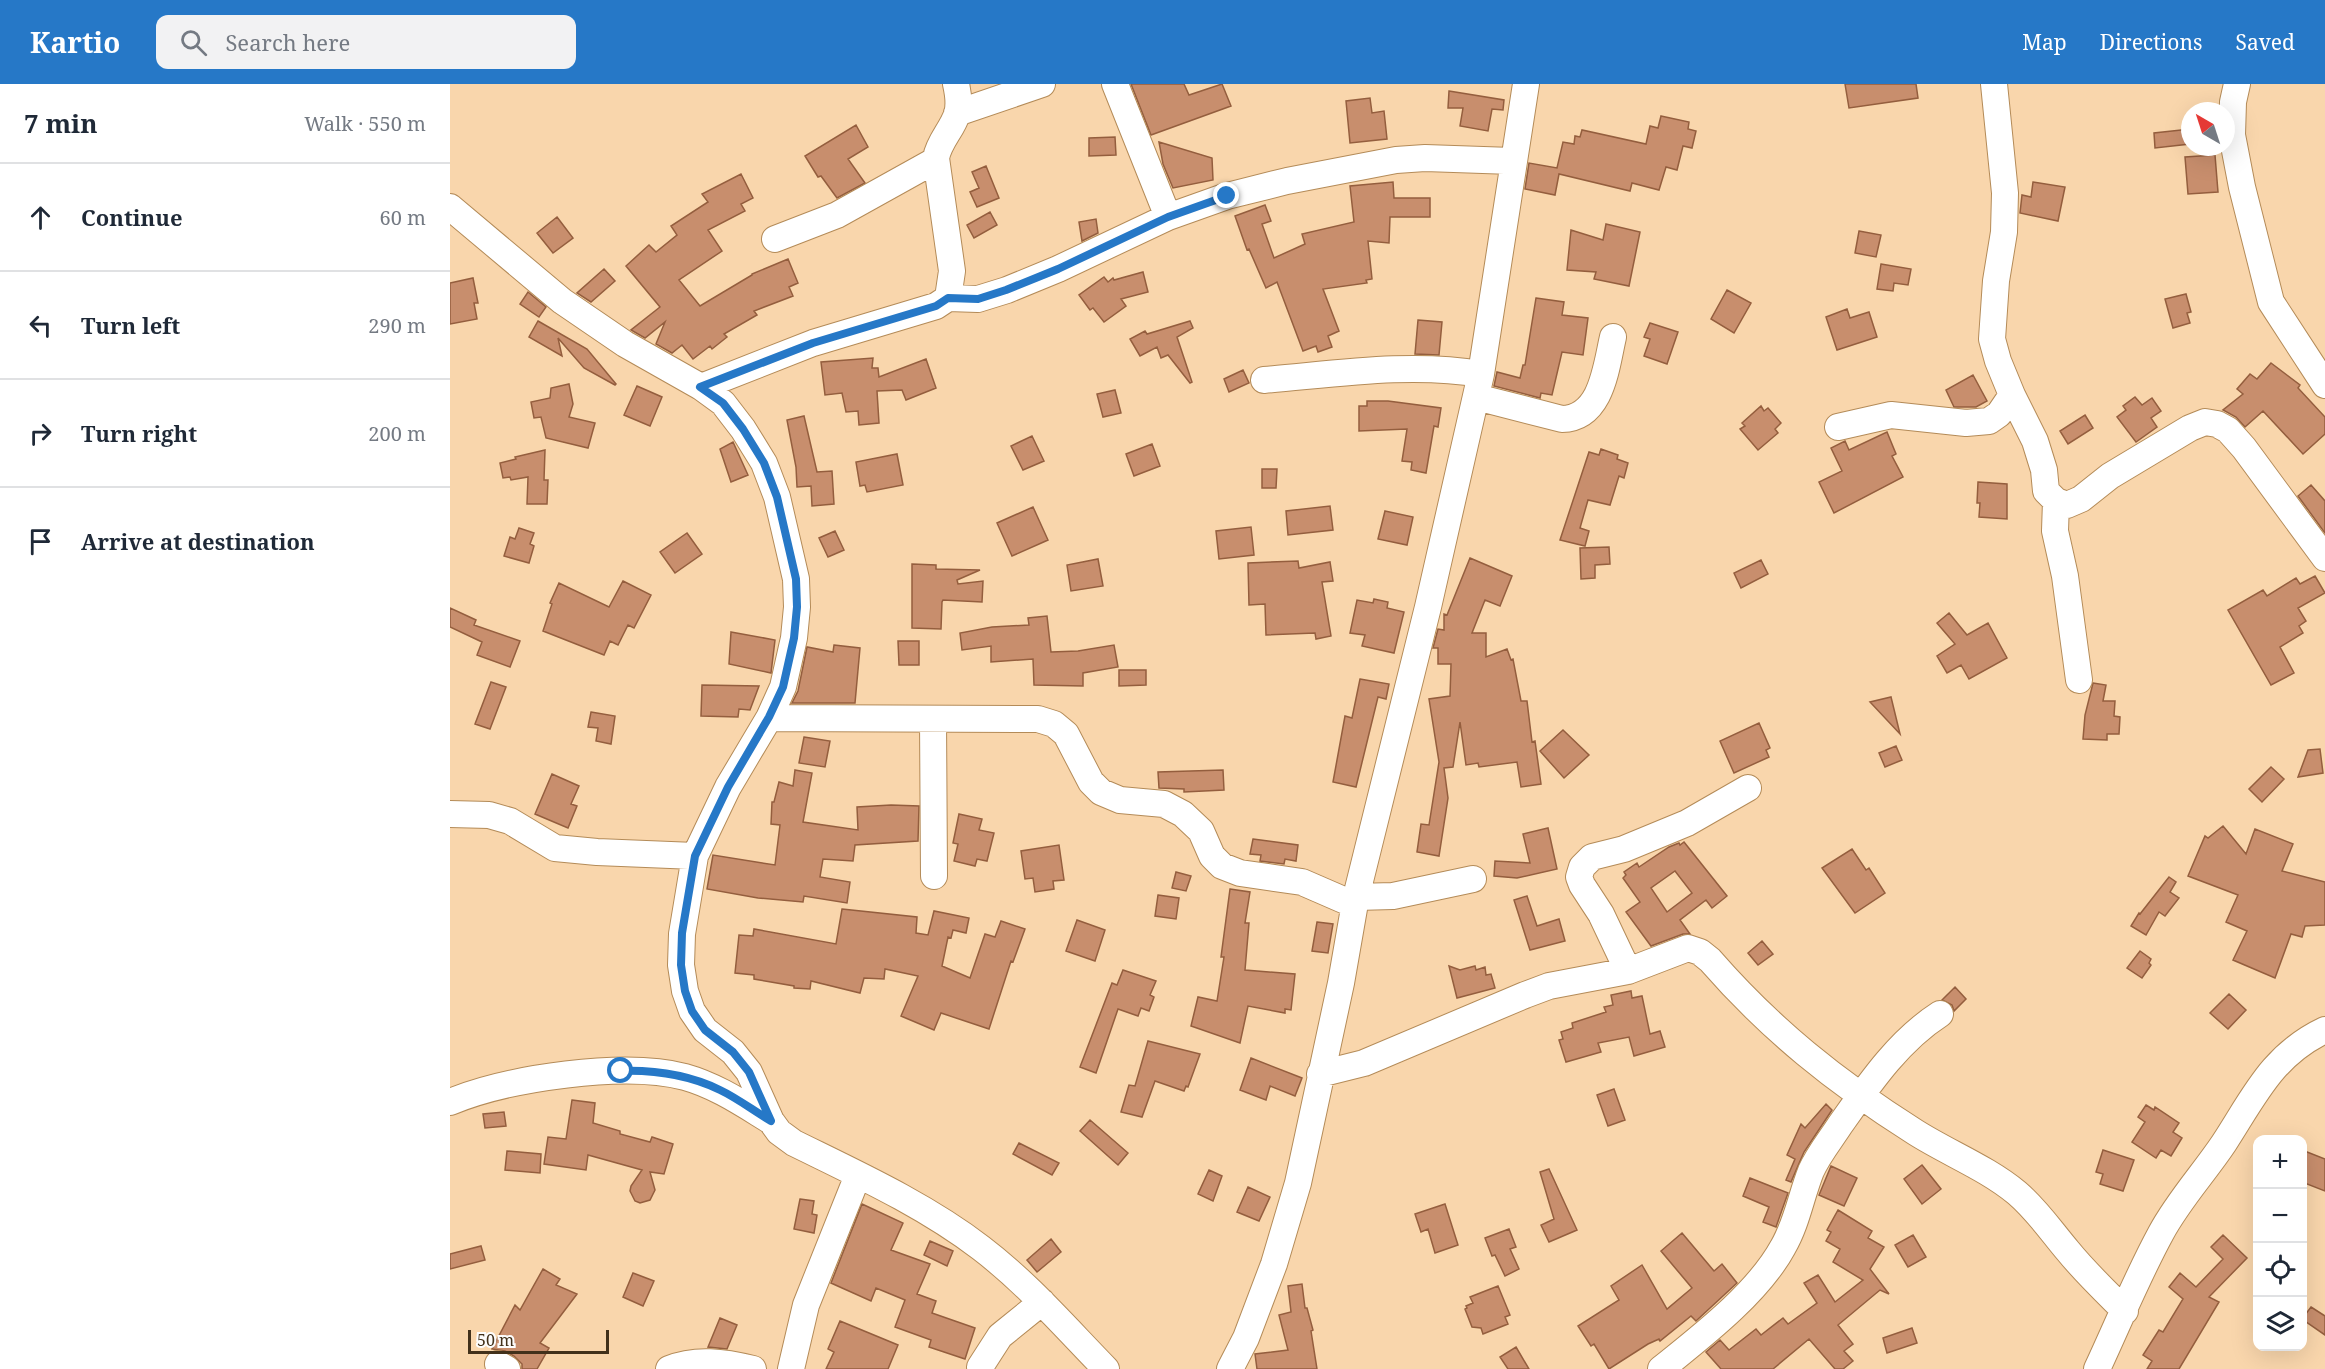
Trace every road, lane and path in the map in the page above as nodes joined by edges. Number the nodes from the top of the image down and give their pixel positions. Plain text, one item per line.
1 (956, 84) edge
2 (1042, 84) edge
3 (1115, 84) edge
4 (1526, 84) edge
5 (1994, 84) edge
6 (2215, 84) edge
7 (2235, 93) edge
8 (957, 113) junction
9 (936, 160) junction
10 (1512, 161) junction
11 (450, 207) edge
12 (1168, 217) junction
13 (775, 238) dead end
14 (948, 298) junction
15 (1613, 337) dead end
16 (1264, 380) dead end
17 (1478, 385) junction
18 (2325, 385) edge
19 (700, 387) junction
20 (2012, 395) junction
21 (1838, 427) dead end
22 (2056, 501) junction
23 (2325, 558) edge
24 (2079, 680) dead end
25 (769, 717) junction
26 (933, 718) junction
27 (1748, 788) dead end
28 (450, 814) edge
29 (695, 856) junction
30 (934, 876) dead end
31 (1473, 879) dead end
32 (1355, 901) junction
33 (1628, 971) junction
34 (1940, 1014) dead end
35 (2325, 1030) edge
36 (1320, 1074) junction
37 (1861, 1095) junction
38 (450, 1102) edge
39 (771, 1121) junction
40 (858, 1175) junction
41 (1042, 1302) junction
42 (2125, 1311) junction
43 (980, 1367) dead end
44 (669, 1369) edge
45 (753, 1369) edge
46 (791, 1369) edge
47 (1106, 1369) edge
48 (1230, 1369) edge
49 (1661, 1369) edge
50 (2097, 1369) edge

1 - 8 street
2 - 8 street
3 - 12 street
4 - 10 street
5 - 20 street
6 - 7 street
7 - 18 street
8 - 9 street
9 - 13 street
9 - 14 street
10 - 12 street
10 - 17 street
11 - 19 street
12 - 14 street
14 - 19 street
15 - 17 street
16 - 17 street
17 - 32 street
19 - 25 street
20 - 21 street
20 - 22 street
22 - 23 street
22 - 24 street
25 - 26 street
25 - 29 street
26 - 30 street
26 - 32 street
27 - 33 street
28 - 29 street
29 - 39 street
31 - 32 street
32 - 36 street
33 - 36 street
33 - 37 street
34 - 37 street
35 - 42 street
36 - 48 street
37 - 42 street
37 - 49 street
38 - 39 street
39 - 40 street
40 - 41 street
40 - 46 street
41 - 43 street
41 - 47 street
42 - 50 street
44 - 45 street

